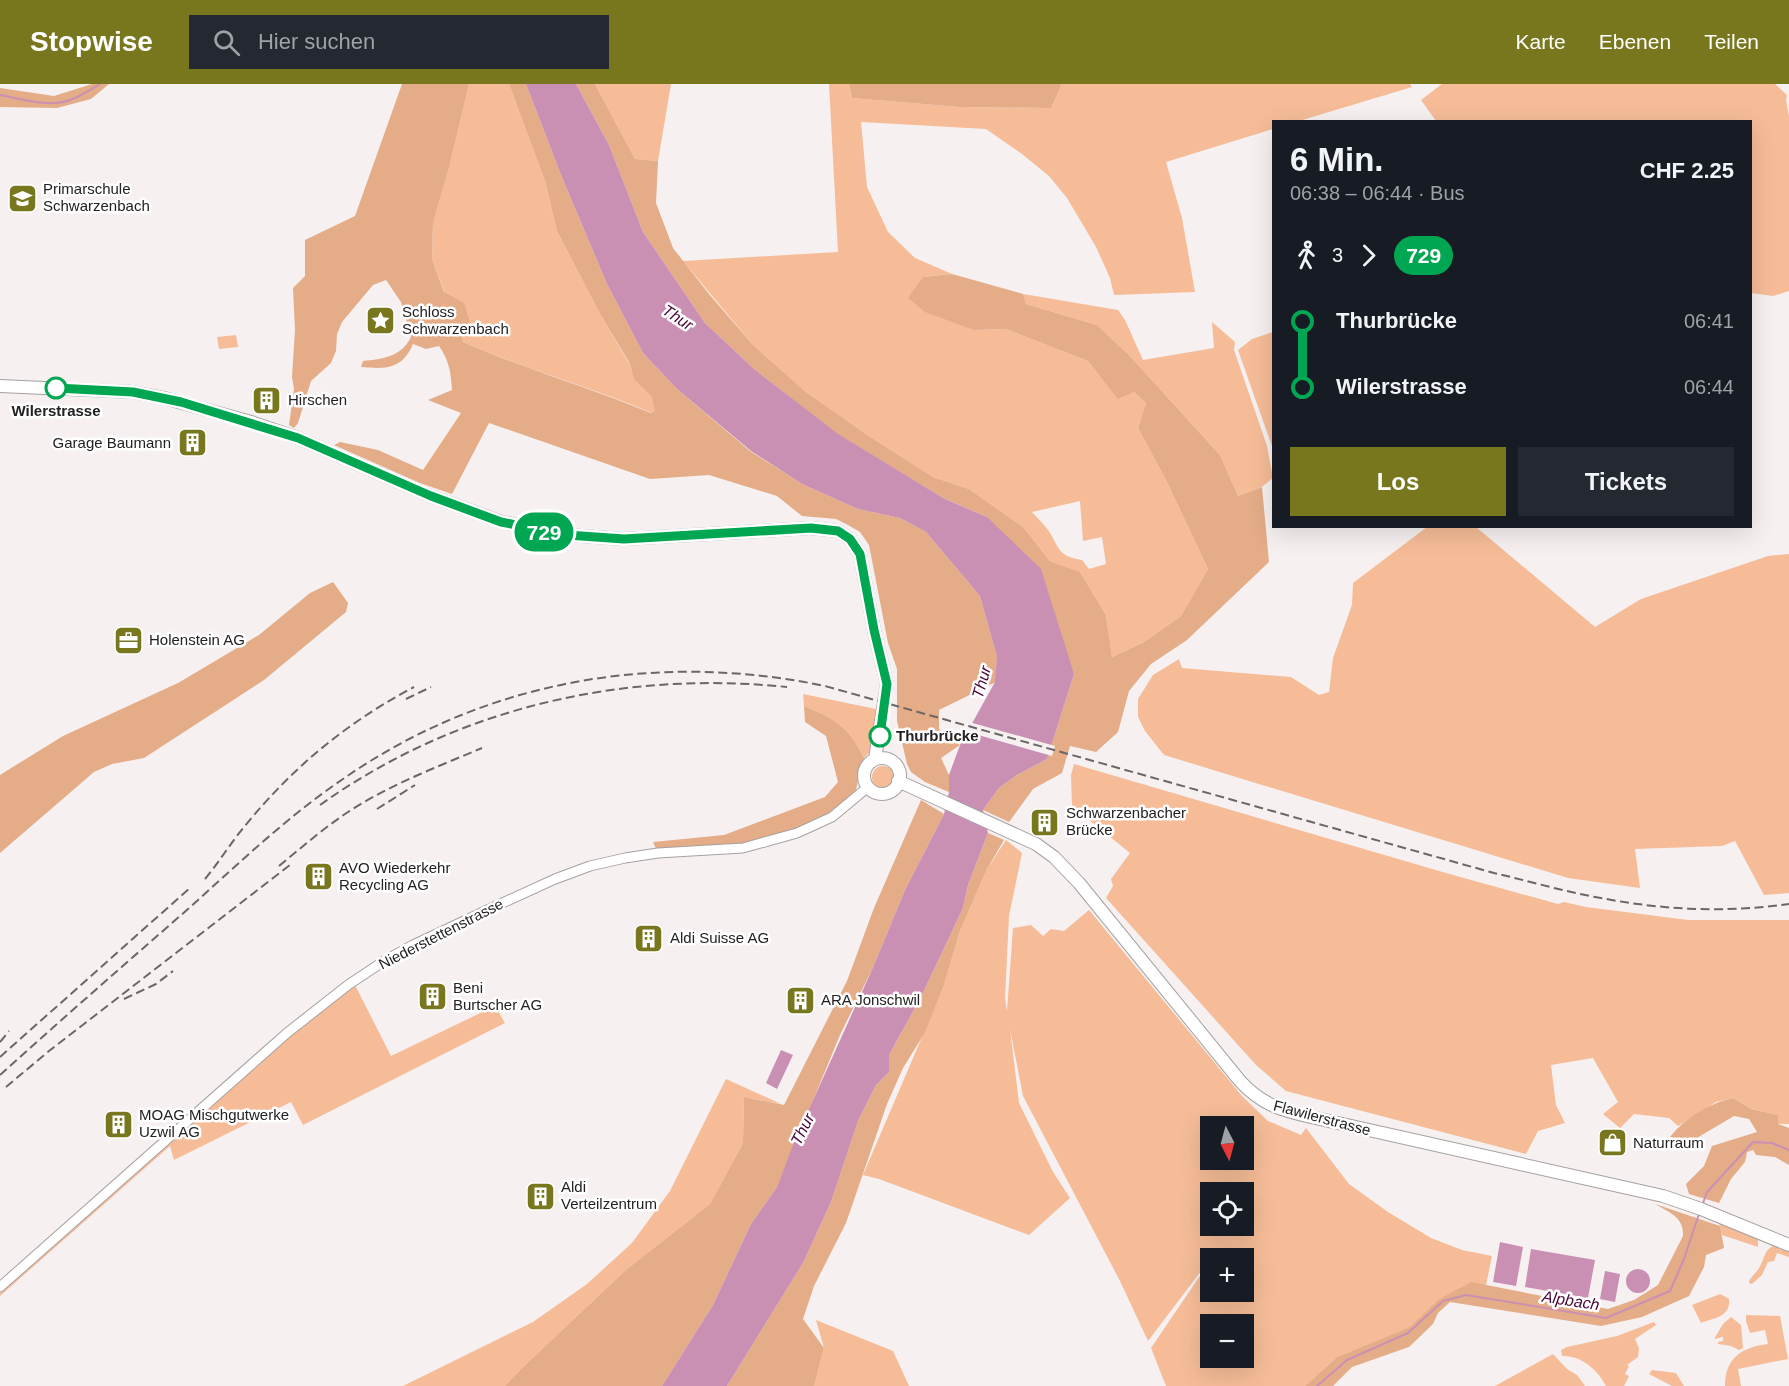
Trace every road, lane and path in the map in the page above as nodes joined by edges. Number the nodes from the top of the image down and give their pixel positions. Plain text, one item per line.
1 (0, 386) edge
2 (882, 722) junction
3 (875, 759) junction
4 (888, 759) junction
5 (898, 781) junction
6 (868, 787) junction
7 (1789, 1245) edge
8 (0, 1287) edge

1 - 2 main road
2 - 3 main road
2 - 4 main road
3 - 4 main road
3 - 6 main road
4 - 5 main road
5 - 6 main road
5 - 7 main road, Flawilerstrasse
6 - 8 street, Niederstettenstrasse

